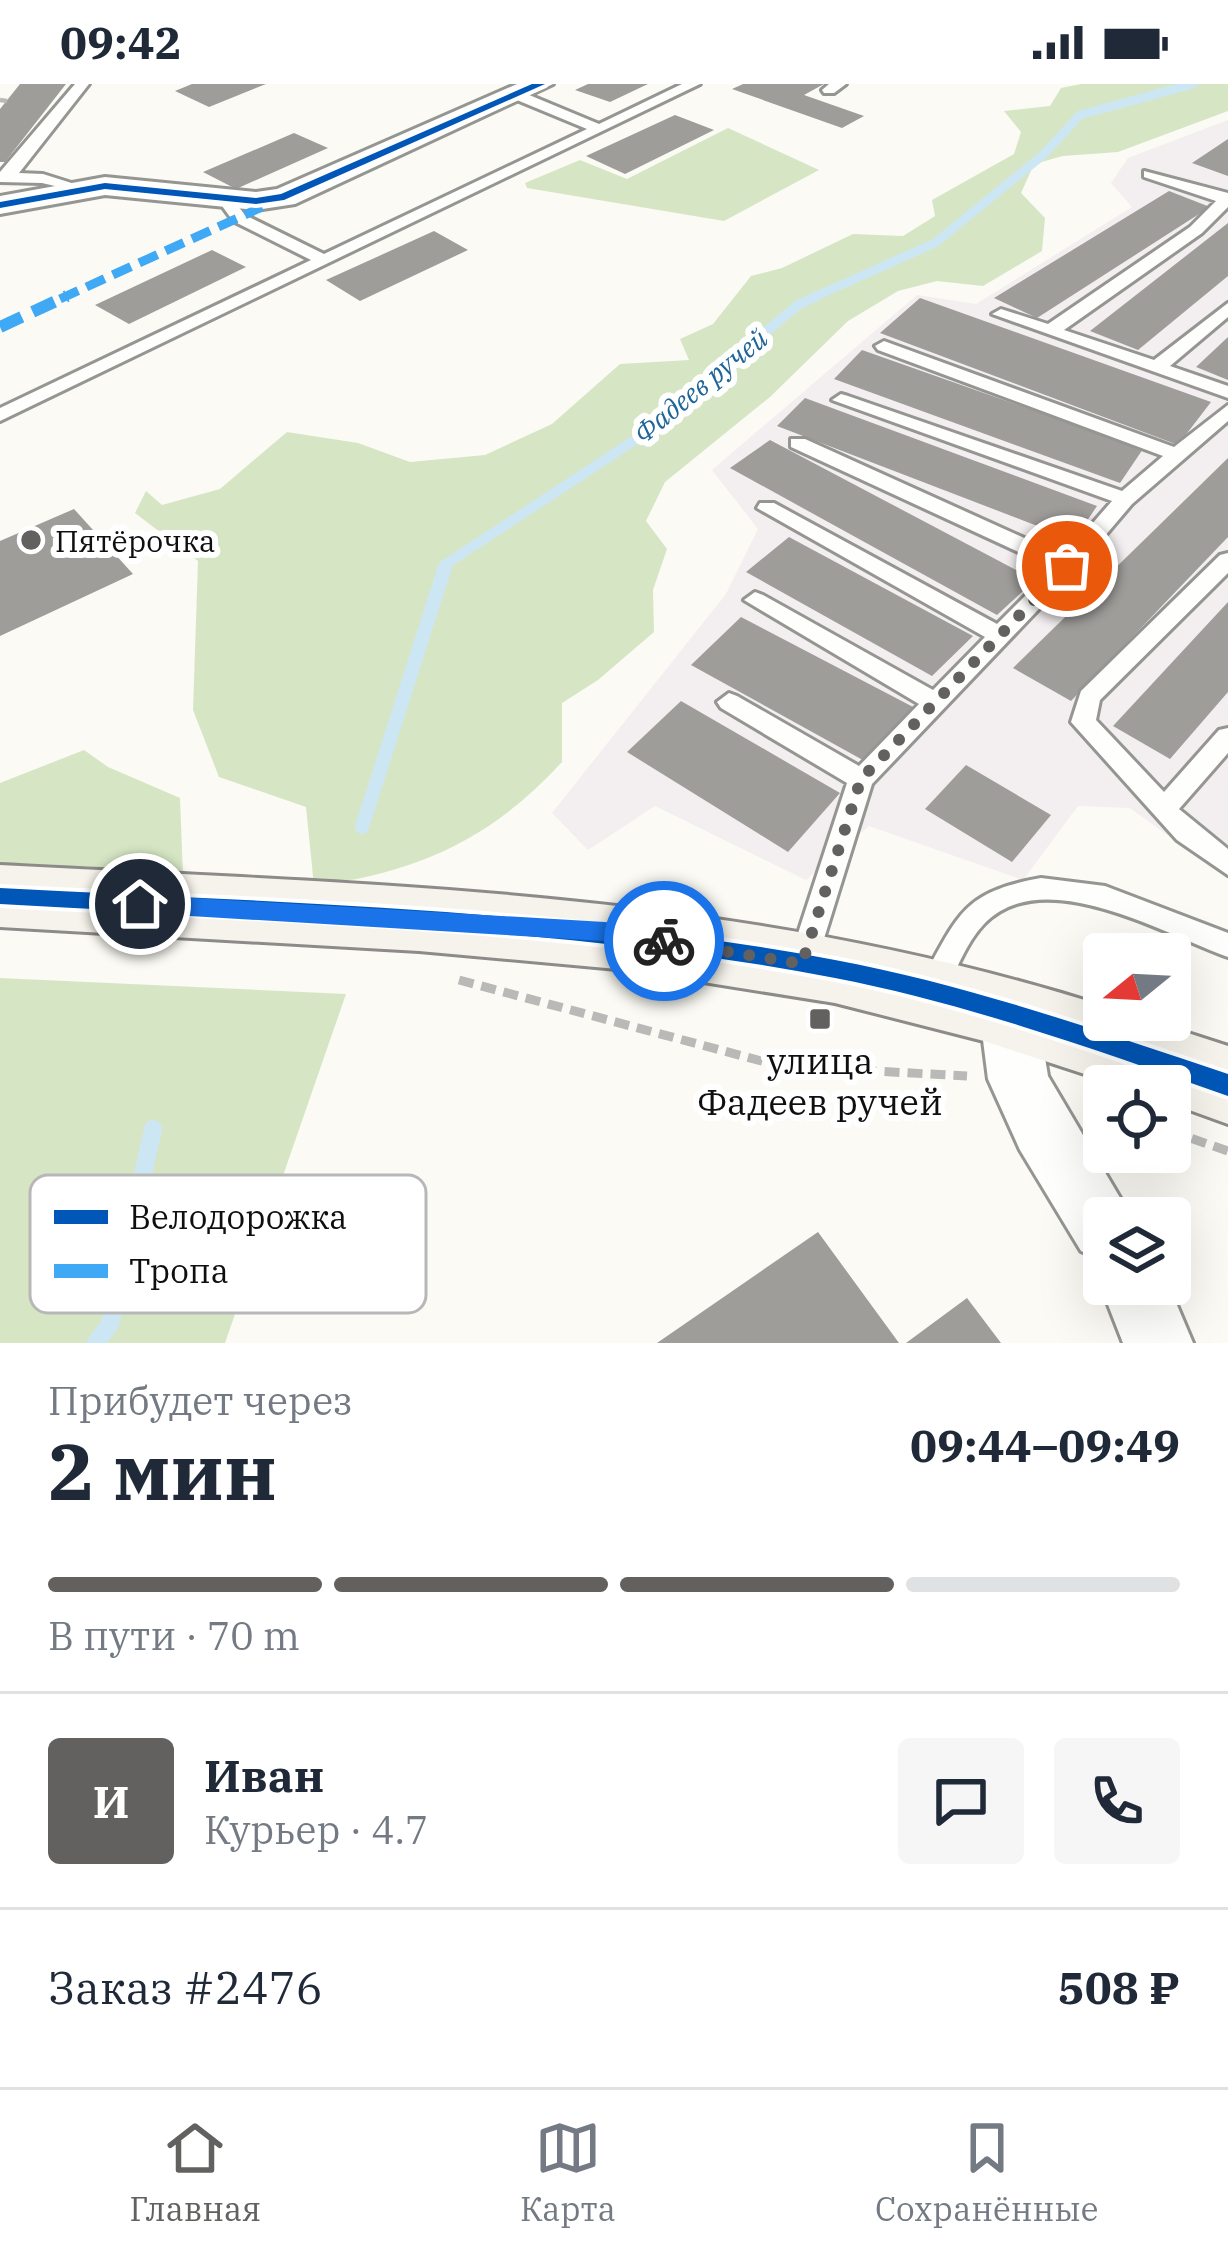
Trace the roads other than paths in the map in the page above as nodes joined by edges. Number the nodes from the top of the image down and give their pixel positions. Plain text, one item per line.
1 (82, 84) edge
2 (693, 84) edge
3 (529, 90) edge
4 (600, 129) junction
5 (1149, 174) dead end
6 (3, 186) edge
7 (1227, 199) edge
8 (225, 200) junction
9 (324, 260) junction
10 (1228, 308) edge
11 (1001, 314) dead end
12 (1050, 331) junction
13 (884, 346) dead end
14 (1156, 368) junction
15 (1228, 392) edge
16 (841, 400) dead end
17 (1228, 412) edge
18 (0, 416) edge
19 (798, 443) dead end
20 (1177, 454) junction
21 (1125, 499) junction
22 (767, 508) dead end
23 (1228, 560) edge
24 (1067, 566) junction
25 (755, 600) dead end
26 (1000, 636) junction
27 (729, 702) dead end
28 (937, 703) junction
29 (1228, 737) edge
30 (861, 779) junction
31 (1163, 810) junction
32 (1228, 864) edge
33 (0, 896) edge
34 (1228, 945) edge
35 (802, 964) junction
36 (932, 989) junction
37 (1013, 1044) junction
38 (1228, 1085) edge
39 (1085, 1197) edge
40 (1143, 1305) edge
41 (1158, 1343) edge

1 - 6 lane
2 - 4 lane
3 - 4 lane
3 - 8 street
4 - 9 lane
5 - 7 lane
6 - 8 street
7 - 12 lane
8 - 9 lane
9 - 18 lane
10 - 14 lane
11 - 12 lane
12 - 14 lane
13 - 20 lane
14 - 15 lane
16 - 21 lane
17 - 20 lane
19 - 24 lane
20 - 21 lane
21 - 24 lane
22 - 26 lane
23 - 31 lane
24 - 26 lane
25 - 28 lane
26 - 28 lane
27 - 30 lane
28 - 30 lane
29 - 31 lane
30 - 35 lane
31 - 32 lane
33 - 35 street
34 - 36 lane
35 - 36 street
36 - 37 street
37 - 38 street
37 - 39 street
40 - 41 street

